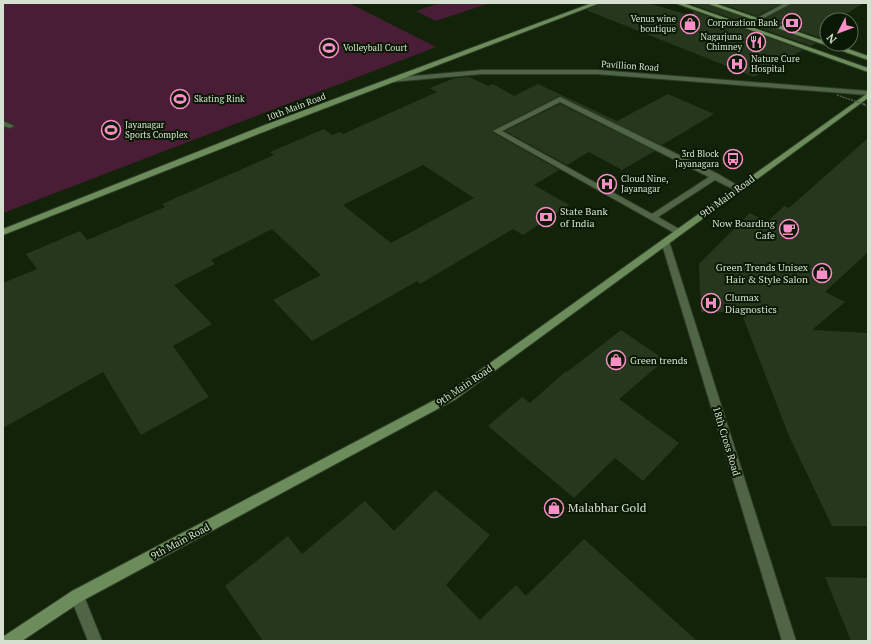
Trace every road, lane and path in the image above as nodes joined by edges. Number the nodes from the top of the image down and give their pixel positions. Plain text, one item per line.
1 (598, 3) edge
2 (678, 3) edge
3 (709, 3) edge
4 (789, 3) edge
5 (758, 19) junction
6 (819, 41) edge
7 (850, 52) edge
8 (868, 58) edge
9 (868, 70) edge
10 (391, 80) junction
11 (868, 94) edge
12 (837, 95) dead end
13 (868, 106) edge
14 (3, 123) edge
15 (10, 126) dead end
16 (715, 176) junction
17 (738, 188) junction
18 (653, 218) junction
19 (3, 232) edge
20 (678, 232) junction
21 (665, 241) junction
22 (76, 596) junction
23 (9, 641) edge
24 (96, 641) edge
25 (789, 641) edge

1 - 10 main road, 10th Main Road
2 - 9 main road
3 - 5 main road
4 - 5 street
5 - 6 main road
7 - 8 main road
10 - 11 street, Pavillion Road
10 - 19 main road, 10th Main Road
11 - 17 main road, 9th Main Road
12 - 13 path, bridge
14 - 15 street
16 - 17 street
16 - 18 street
16 - 18 street
17 - 20 main road, 9th Main Road
18 - 20 street
20 - 21 main road, 9th Main Road
21 - 22 main road, 9th Main Road
21 - 25 street, 18th Cross Road
22 - 23 main road, 9th Main Road
22 - 24 street

